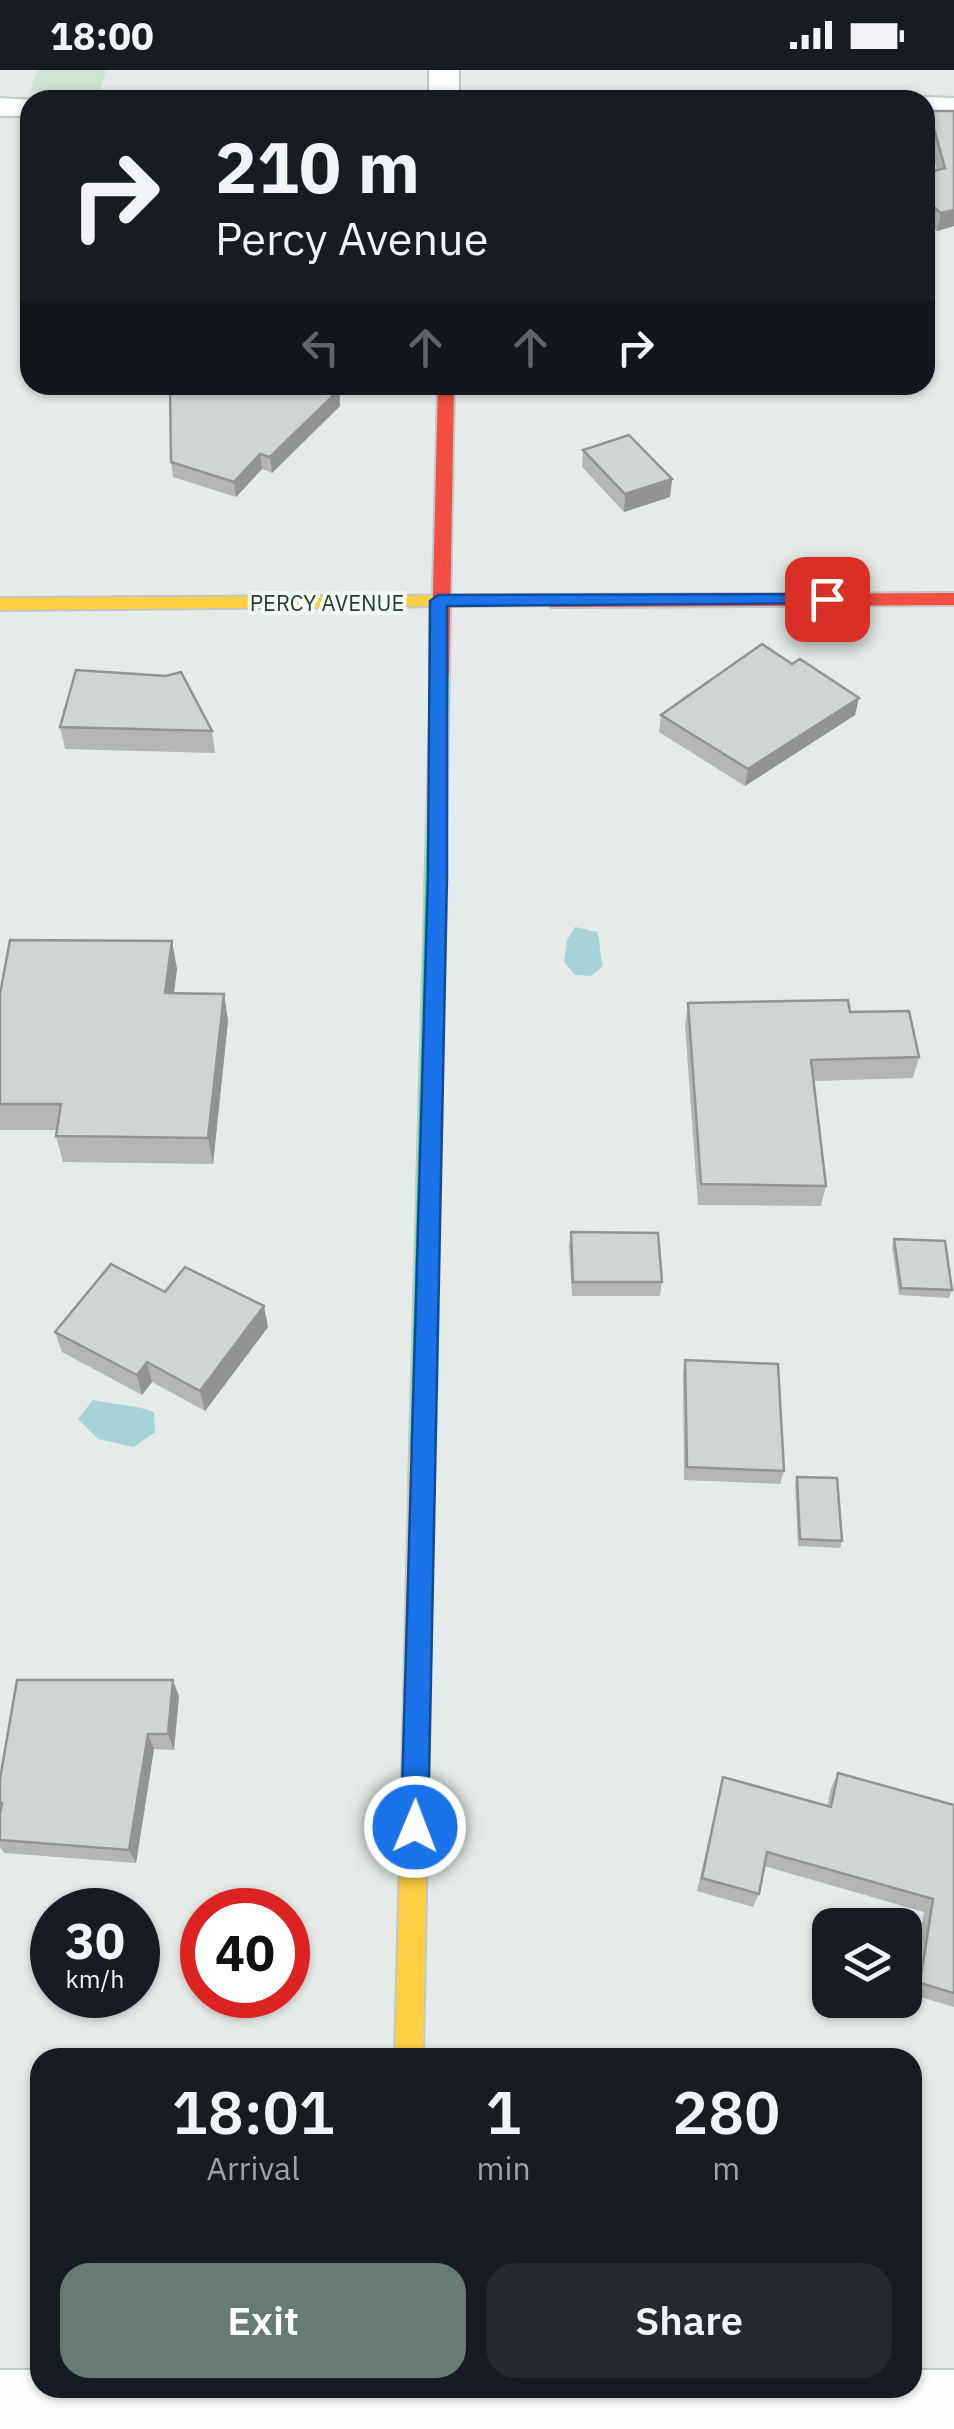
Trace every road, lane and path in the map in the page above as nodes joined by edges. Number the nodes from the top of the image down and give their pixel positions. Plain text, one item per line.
1 (446, 395) edge
2 (954, 600) edge
3 (438, 601) junction
4 (0, 604) edge
5 (409, 2048) edge
6 (0, 2405) edge
7 (954, 2405) edge
8 (401, 2407) edge

1 - 3 street
2 - 3 street, PERCY AVENUE
3 - 4 street, PERCY AVENUE
3 - 5 street
6 - 8 street
7 - 8 street

